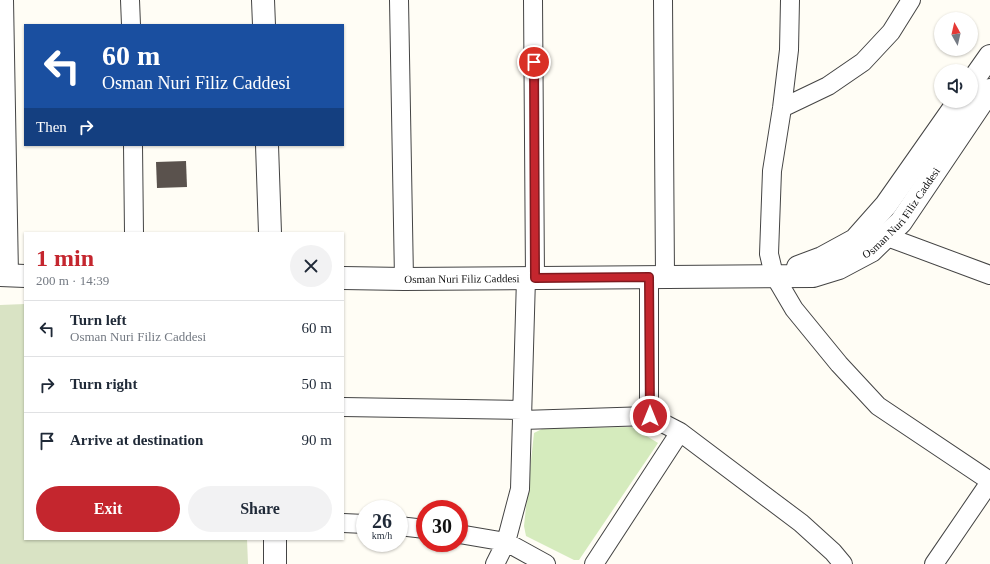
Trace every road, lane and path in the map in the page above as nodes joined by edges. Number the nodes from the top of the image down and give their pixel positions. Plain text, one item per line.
1 (4, 0) edge
2 (130, 0) edge
3 (263, 0) edge
4 (399, 0) edge
5 (534, 0) edge
6 (663, 0) edge
7 (790, 0) edge
8 (911, 0) edge
9 (131, 24) edge
10 (264, 24) edge
11 (990, 56) edge
12 (978, 73) edge
13 (990, 90) edge
14 (782, 108) junction
15 (954, 108) edge
16 (133, 146) edge
17 (268, 146) edge
18 (865, 229) junction
19 (134, 232) edge
20 (270, 232) edge
21 (886, 237) junction
22 (990, 275) edge
23 (11, 276) edge
24 (774, 276) junction
25 (657, 277) junction
26 (344, 278) edge
27 (531, 278) junction
28 (404, 279) junction
29 (344, 407) edge
30 (522, 415) junction
31 (650, 416) junction
32 (680, 432) junction
33 (990, 482) edge
34 (344, 523) edge
35 (356, 524) edge
36 (468, 536) edge
37 (275, 540) edge
38 (506, 542) junction
39 (275, 564) edge
40 (495, 564) edge
41 (546, 564) edge
42 (594, 564) edge
43 (842, 564) edge
44 (934, 564) edge

1 - 23 street
2 - 9 street
3 - 10 street
4 - 28 street
5 - 27 street
6 - 25 street
7 - 14 street
8 - 14 street
11 - 12 street
13 - 21 street, Osman Nuri Filiz Caddesi
14 - 24 street
15 - 18 street, Osman Nuri Filiz Caddesi
16 - 19 street
17 - 20 street
18 - 21 street
18 - 24 street, Osman Nuri Filiz Caddesi
21 - 22 street
21 - 24 street, Osman Nuri Filiz Caddesi
24 - 25 street, Osman Nuri Filiz Caddesi
24 - 33 street
25 - 27 street, Osman Nuri Filiz Caddesi
25 - 31 street
26 - 28 street, Osman Nuri Filiz Caddesi
27 - 28 street, Osman Nuri Filiz Caddesi
27 - 30 street
29 - 30 street
30 - 31 street
30 - 38 street
31 - 32 street
32 - 42 street
32 - 43 street
33 - 44 street
34 - 35 street
36 - 38 street
37 - 39 street
38 - 40 street
38 - 41 street

